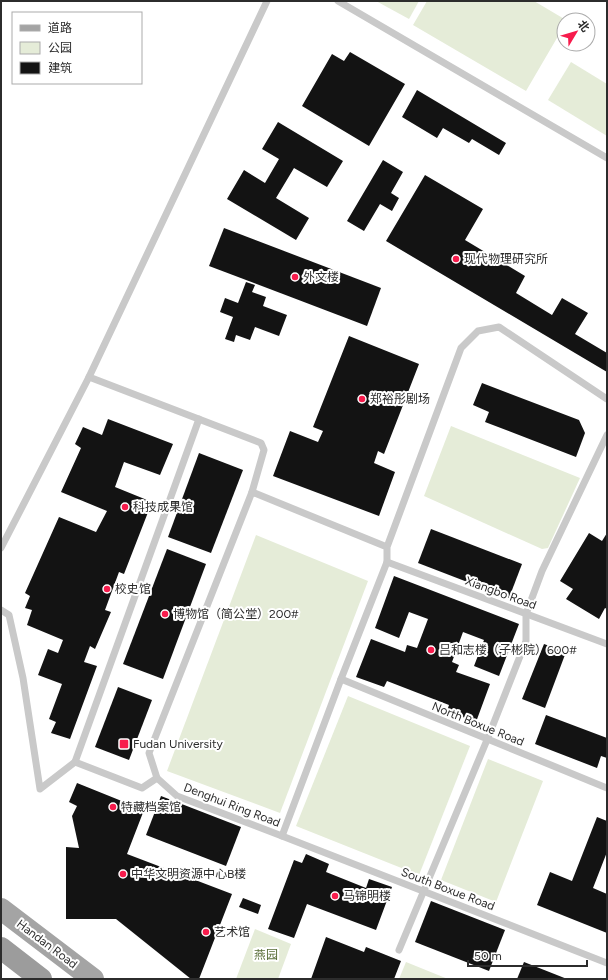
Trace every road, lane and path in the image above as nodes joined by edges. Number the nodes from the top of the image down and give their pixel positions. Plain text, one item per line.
1 (267, 1) edge
2 (338, 1) edge
3 (607, 158) edge
4 (89, 377) junction
5 (607, 399) edge
6 (199, 419) junction
7 (607, 435) edge
8 (252, 492) junction
9 (387, 547) junction
10 (1, 548) edge
11 (387, 562) junction
12 (1, 610) edge
13 (526, 614) junction
14 (607, 644) edge
15 (341, 679) junction
16 (487, 740) junction
17 (75, 762) junction
18 (157, 778) junction
19 (607, 788) edge
20 (282, 836) junction
21 (423, 891) junction
22 (1, 909) edge
23 (1, 948) edge
24 (399, 950) dead end
25 (607, 963) edge
26 (41, 979) edge
27 (93, 979) edge

1 - 4 lane
2 - 3 lane
4 - 6 lane
4 - 10 lane
5 - 9 lane
6 - 8 lane
6 - 17 lane
7 - 13 lane
8 - 9 lane
8 - 18 lane
9 - 11 lane, Denghui Ring Road
11 - 13 lane, Xiangbo Road
11 - 15 lane, Denghui Ring Road
12 - 17 lane
13 - 14 lane, Xiangbo Road
13 - 16 lane
15 - 16 lane, North Boxue Road
15 - 20 lane, Denghui Ring Road
16 - 19 lane, North Boxue Road
16 - 21 lane
17 - 18 lane
18 - 20 lane, Denghui Ring Road
20 - 21 lane, South Boxue Road
21 - 24 lane
21 - 25 lane, South Boxue Road
22 - 27 main road, Handan Road
23 - 26 highway

